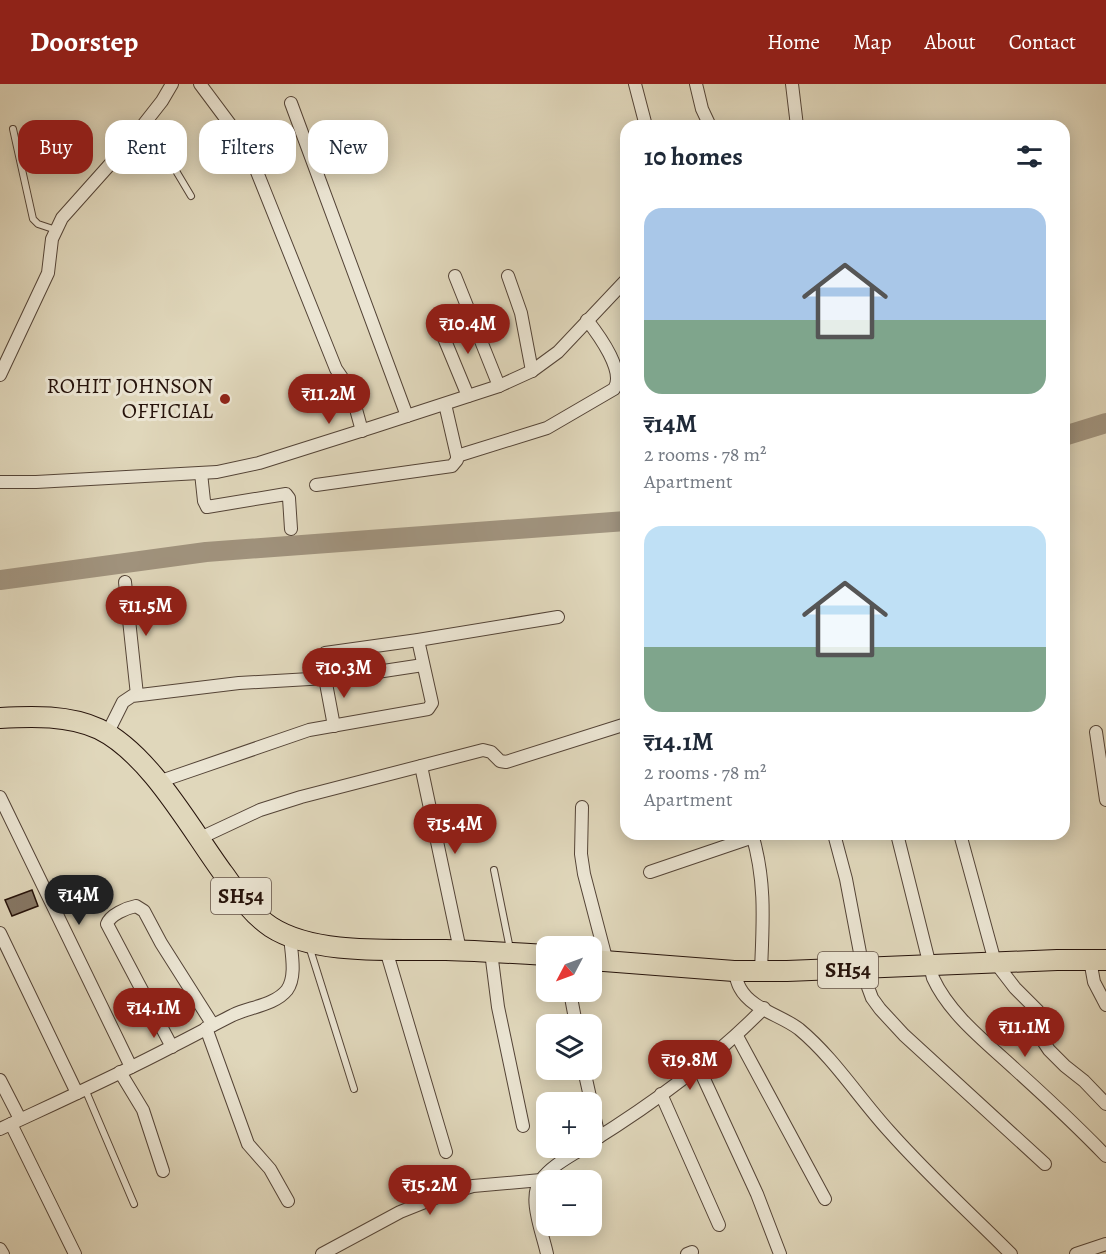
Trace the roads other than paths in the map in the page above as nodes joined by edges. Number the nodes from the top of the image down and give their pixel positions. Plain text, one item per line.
1 (172, 84) edge
2 (200, 84) edge
3 (635, 84) edge
4 (696, 84) edge
5 (792, 84) edge
6 (291, 103) dead end
7 (145, 119) junction
8 (644, 120) edge
9 (708, 120) edge
10 (796, 120) edge
11 (13, 129) dead end
12 (190, 196) dead end
13 (56, 230) junction
14 (455, 276) dead end
15 (508, 276) dead end
16 (620, 286) edge
17 (587, 320) junction
18 (439, 326) dead end
19 (532, 371) junction
20 (0, 375) edge
21 (499, 386) junction
22 (468, 396) junction
23 (446, 404) junction
24 (407, 416) junction
25 (362, 431) junction
26 (457, 456) junction
27 (201, 473) junction
28 (0, 482) edge
29 (316, 485) dead end
30 (291, 529) dead end
31 (125, 582) dead end
32 (558, 617) dead end
33 (418, 640) junction
34 (325, 653) dead end
35 (423, 665) junction
36 (325, 678) junction
37 (137, 695) junction
38 (0, 718) edge
39 (334, 726) junction
40 (620, 726) edge
41 (1096, 732) dead end
42 (107, 734) junction
43 (421, 766) junction
44 (158, 782) junction
45 (0, 797) edge
46 (1106, 800) edge
47 (582, 807) dead end
48 (198, 839) junction
49 (742, 840) edge
50 (754, 840) edge
51 (836, 840) edge
52 (898, 840) edge
53 (962, 840) edge
54 (494, 870) dead end
55 (650, 872) dead end
56 (0, 933) edge
57 (595, 936) edge
58 (299, 939) junction
59 (386, 950) junction
60 (460, 950) junction
61 (491, 952) junction
62 (511, 953) junction
63 (536, 954) edge
64 (1098, 960) edge
65 (602, 961) edge
66 (995, 962) junction
67 (930, 966) junction
68 (864, 969) junction
69 (762, 970) junction
70 (734, 971) junction
71 (1106, 1005) edge
72 (764, 1008) junction
73 (209, 1027) junction
74 (737, 1036) junction
75 (172, 1047) junction
76 (698, 1066) junction
77 (125, 1070) junction
78 (0, 1080) edge
79 (354, 1089) dead end
80 (81, 1091) junction
81 (661, 1094) junction
82 (1106, 1104) edge
83 (10, 1124) edge
84 (523, 1126) dead end
85 (602, 1135) edge
86 (446, 1152) dead end
87 (1106, 1156) edge
88 (569, 1158) edge
89 (1045, 1164) dead end
90 (553, 1170) edge
91 (163, 1171) dead end
92 (536, 1179) edge
93 (825, 1199) dead end
94 (288, 1201) dead end
95 (134, 1204) dead end
96 (719, 1225) dead end
97 (543, 1236) edge
98 (1106, 1244) edge
99 (0, 1249) edge
100 (1007, 1253) edge
101 (3, 1254) edge
102 (75, 1254) edge
103 (322, 1254) edge
104 (547, 1254) edge
105 (780, 1254) edge
106 (1076, 1254) edge

1 - 7 street
2 - 25 street
3 - 8 street
4 - 9 street
5 - 10 street
6 - 24 street
7 - 12 lane
7 - 13 street
11 - 13 lane
13 - 20 street
14 - 21 street
15 - 19 street
16 - 17 street
17 - 19 street
17 - 26 street
18 - 22 street
19 - 21 street
21 - 22 street
22 - 23 street
23 - 24 street
23 - 26 street
24 - 25 street
25 - 27 street
26 - 29 street
27 - 28 street
27 - 30 street
31 - 37 street
32 - 33 street
33 - 34 street
33 - 35 street
35 - 36 street
35 - 39 street
36 - 37 street
36 - 39 street
37 - 42 street
38 - 42 main road, SH54
39 - 44 street
40 - 43 street
41 - 46 street
42 - 44 main road, SH54
43 - 48 street
43 - 60 street
44 - 48 main road, SH54
45 - 77 street
47 - 57 street
48 - 58 main road, SH54
49 - 55 street
50 - 69 street
51 - 68 street
52 - 67 street
53 - 66 street
54 - 62 lane
56 - 80 street
58 - 59 main road, SH54
58 - 73 street
58 - 79 lane
59 - 60 main road, SH54
59 - 86 street
60 - 61 main road, SH54
61 - 62 main road, SH54
61 - 84 street
62 - 63 main road, SH54
64 - 66 main road, SH54
64 - 71 street
65 - 70 main road, SH54
66 - 67 main road, SH54
66 - 82 street
67 - 68 main road, SH54
67 - 87 street
68 - 69 main road, SH54
68 - 89 street
69 - 70 main road, SH54
70 - 72 street
72 - 74 street
72 - 100 street
73 - 75 street
73 - 75 street
73 - 94 street
74 - 76 street
74 - 93 street
75 - 77 street
76 - 81 street
76 - 105 street
77 - 80 street
77 - 91 street
78 - 83 street
80 - 83 street
80 - 95 lane
81 - 85 street
81 - 96 street
83 - 102 street
88 - 90 street
92 - 103 street
97 - 104 street
98 - 106 street
99 - 101 street

